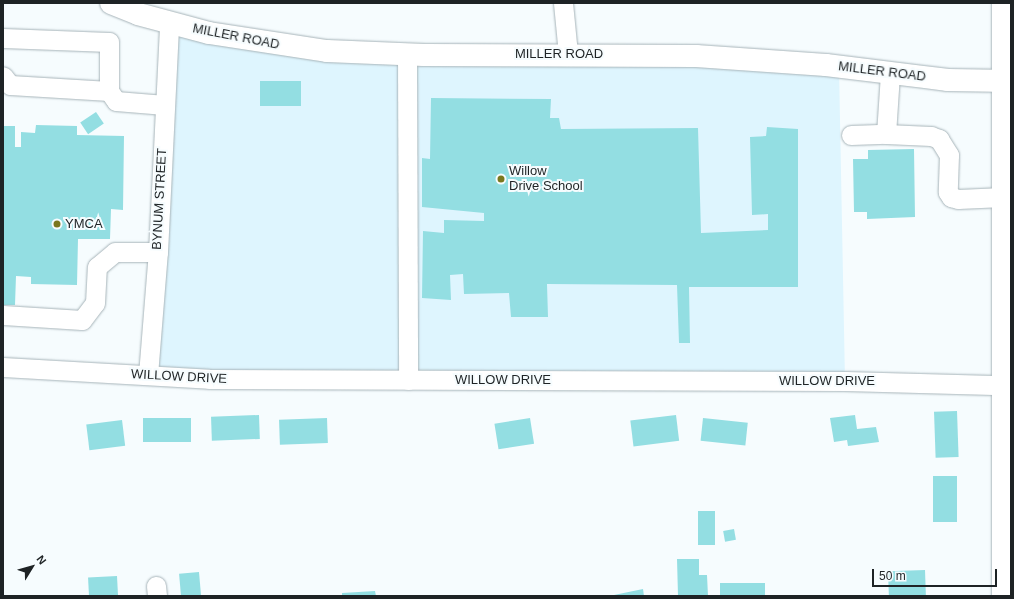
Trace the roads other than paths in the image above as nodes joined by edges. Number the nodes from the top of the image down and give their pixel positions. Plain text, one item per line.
1 (111, 3) edge
2 (563, 3) edge
3 (1003, 3) edge
4 (169, 23) junction
5 (3, 38) edge
6 (568, 54) junction
7 (407, 55) junction
8 (890, 73) junction
9 (3, 76) edge
10 (1007, 81) edge
11 (109, 91) junction
12 (165, 105) junction
13 (886, 134) junction
14 (851, 135) dead end
15 (1003, 197) junction
16 (158, 252) junction
17 (3, 315) edge
18 (3, 367) edge
19 (148, 375) junction
20 (408, 380) junction
21 (1003, 385) junction
22 (1003, 596) edge

1 - 4 main road, MILLER ROAD
2 - 6 street
3 - 10 main road
4 - 7 main road, MILLER ROAD
4 - 12 street, BYNUM STREET
5 - 11 street
6 - 7 main road, MILLER ROAD
6 - 8 main road, MILLER ROAD
7 - 20 street
8 - 10 main road, MILLER ROAD
8 - 13 street
9 - 11 street
10 - 15 main road
11 - 12 street
12 - 16 street, BYNUM STREET
13 - 14 street
13 - 15 street
15 - 21 main road
16 - 17 street
16 - 19 street, BYNUM STREET
18 - 19 street, WILLOW DRIVE
19 - 20 street, WILLOW DRIVE
20 - 21 street, WILLOW DRIVE
21 - 22 main road

